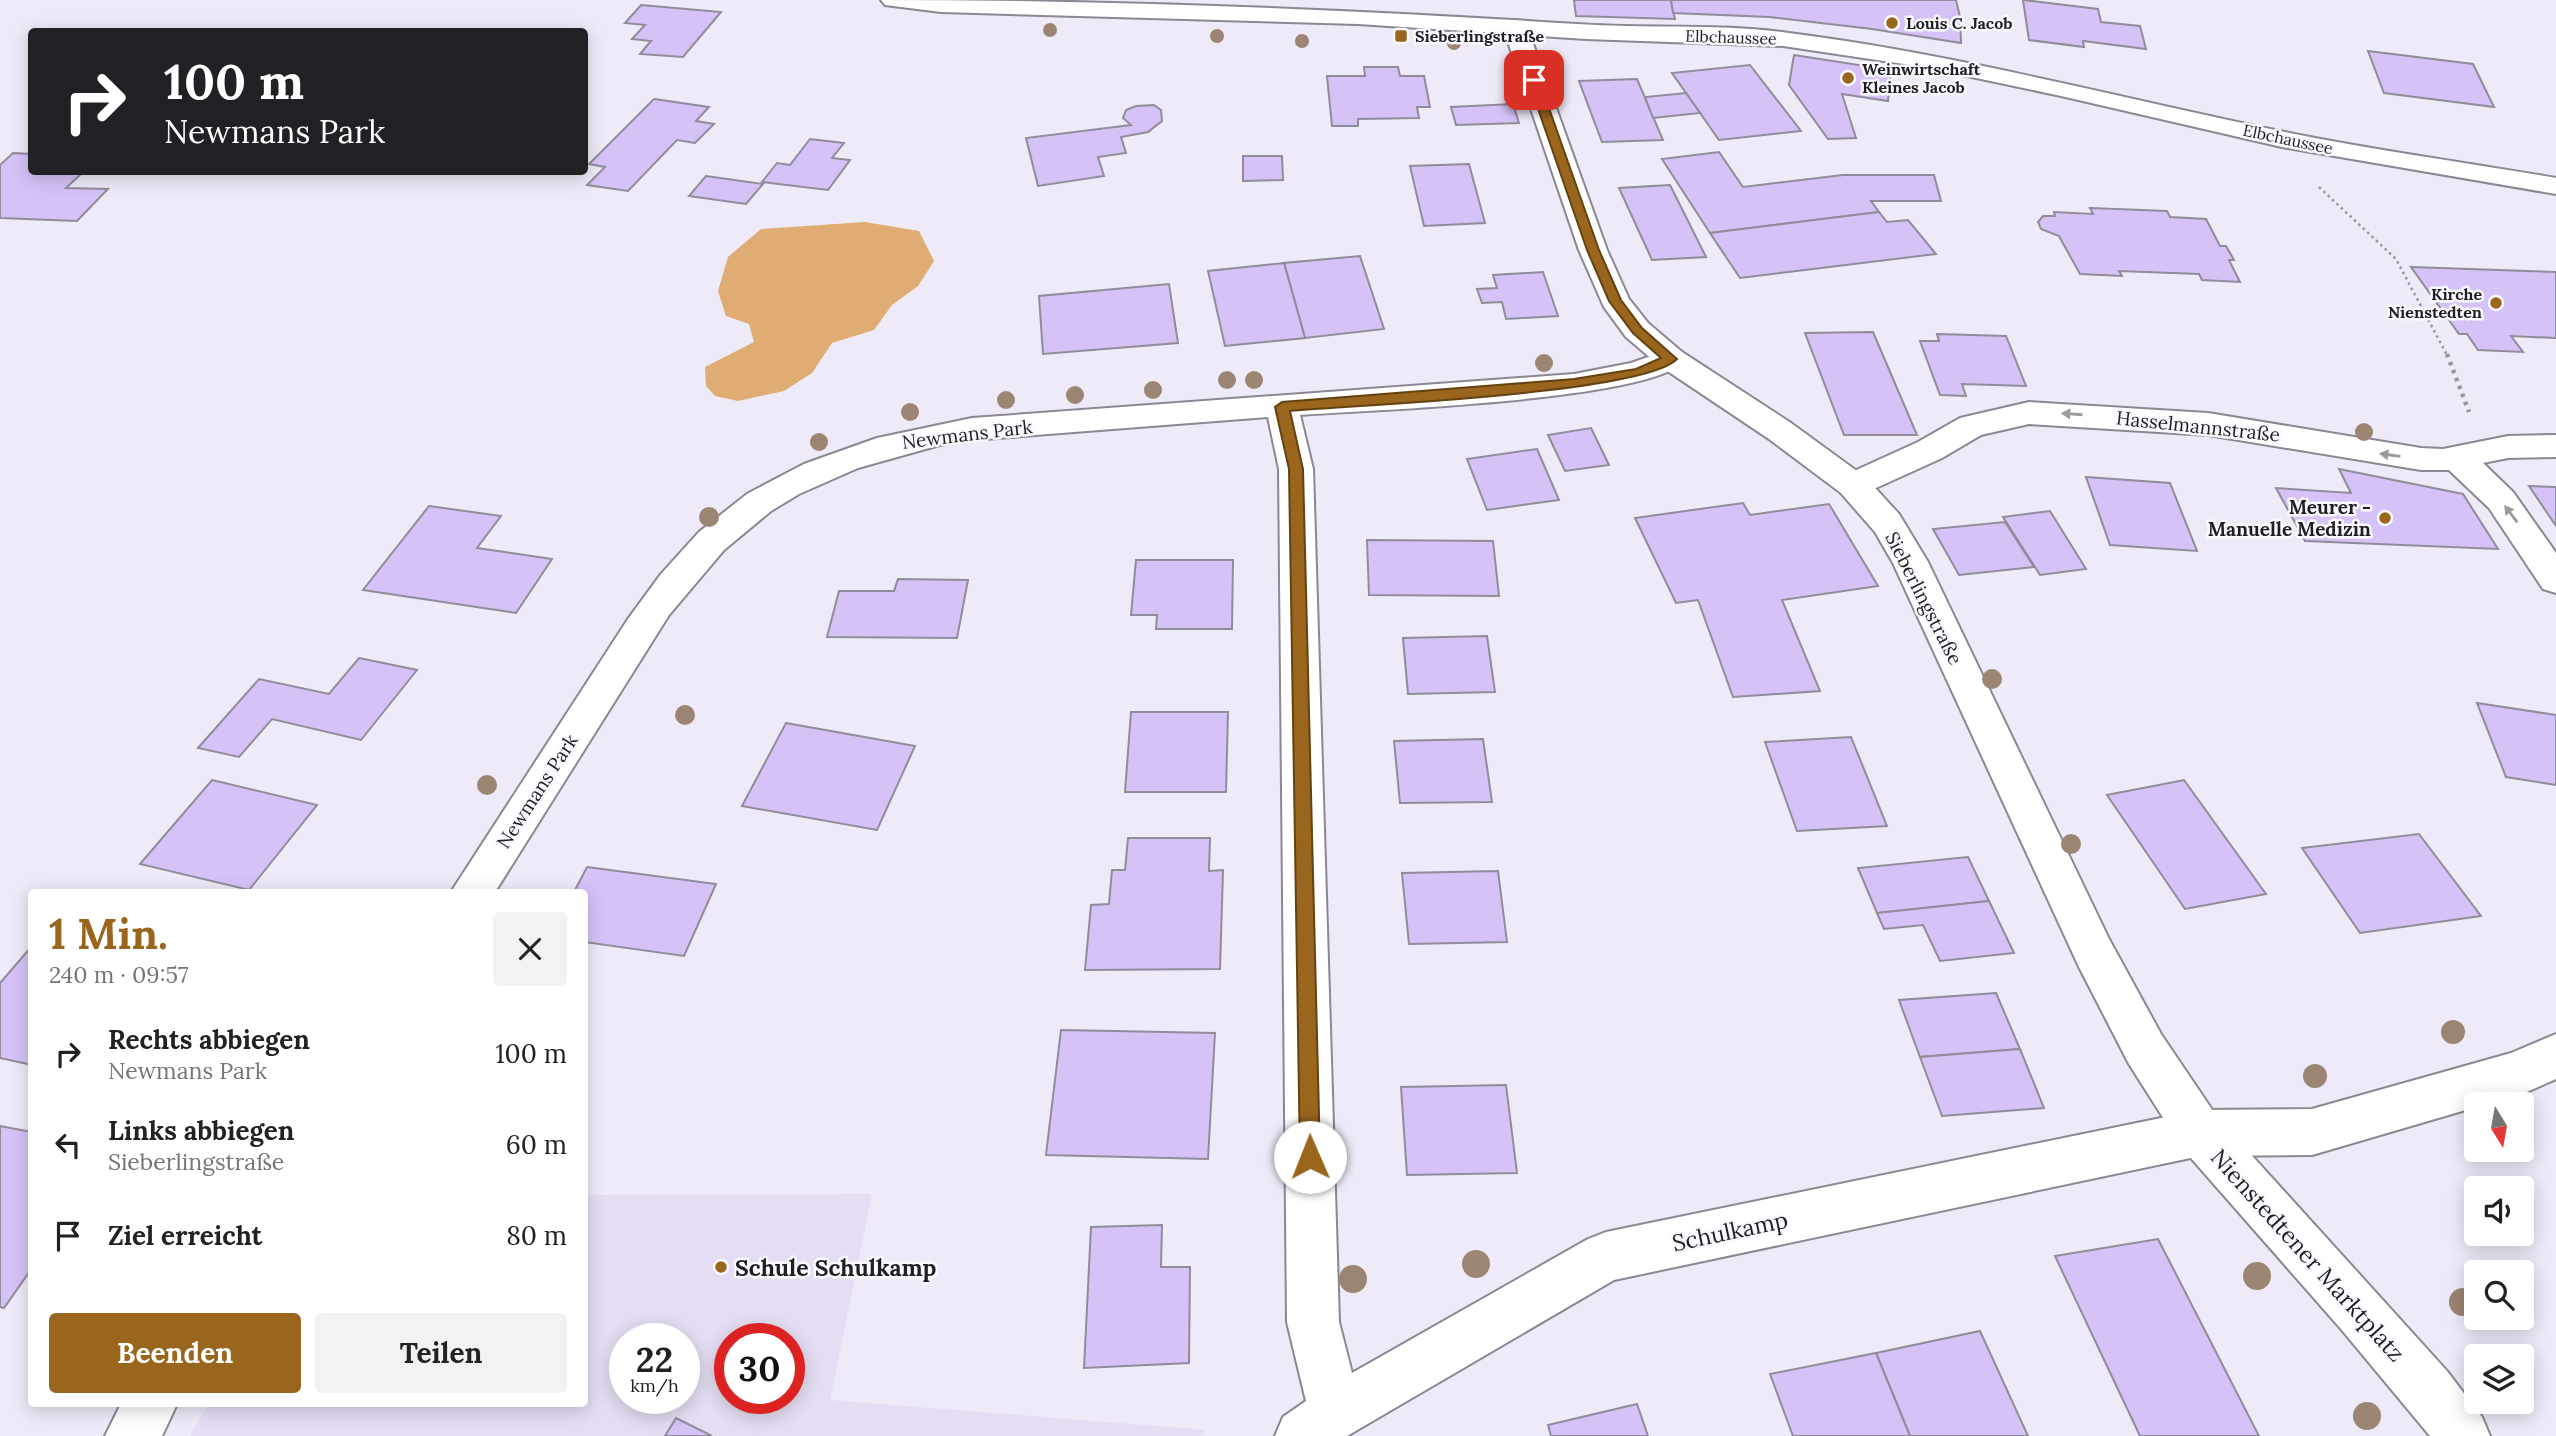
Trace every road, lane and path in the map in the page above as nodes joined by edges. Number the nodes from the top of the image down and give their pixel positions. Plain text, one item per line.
1 (893, 0) edge
2 (1515, 27) junction
3 (2282, 139) junction
4 (2556, 186) edge
5 (1671, 359) junction
6 (1282, 407) junction
7 (2556, 446) edge
8 (2501, 448) junction
9 (2458, 458) junction
10 (1853, 485) junction
11 (2556, 580) edge
12 (474, 889) edge
13 (2556, 1056) edge
14 (2200, 1133) junction
15 (150, 1407) edge
16 (1319, 1424) edge
17 (132, 1436) edge
18 (2463, 1436) edge

1 - 2 street, Elbchaussee
2 - 3 street, Elbchaussee
2 - 5 street, Sieberlingstraße
3 - 4 street, Elbchaussee
3 - 8 path
5 - 6 street, Newmans Park
5 - 10 street, Sieberlingstraße
6 - 12 street, Newmans Park
6 - 16 street
7 - 8 street, Hasselmannstraße
8 - 9 street, Hasselmannstraße
9 -> 10 street, Hasselmannstraße
11 -> 9 street
10 - 14 street, Sieberlingstraße
13 - 14 street, Nienstedtener Marktplatz
14 - 16 street, Schulkamp
14 - 18 street, Nienstedtener Marktplatz
15 - 17 street

